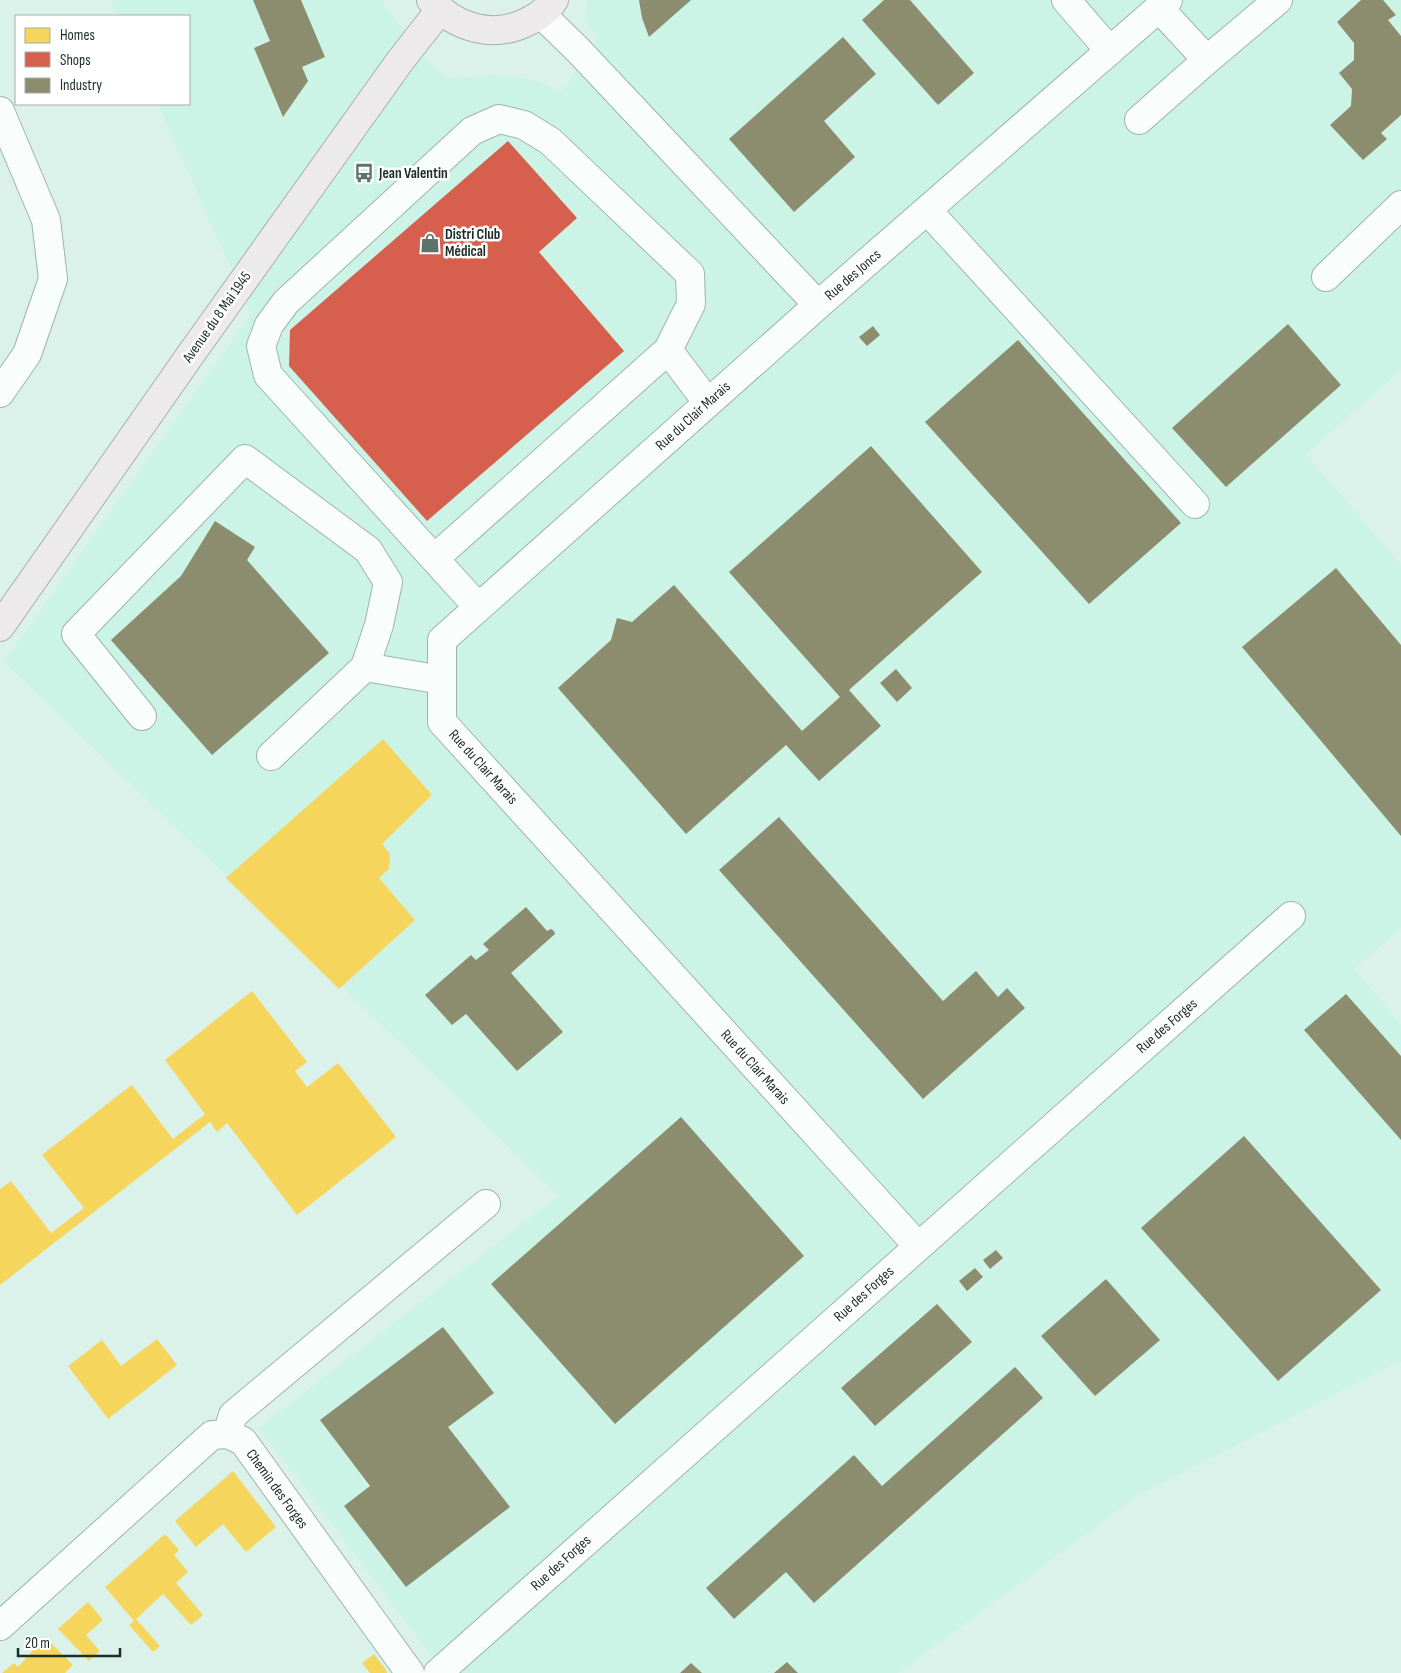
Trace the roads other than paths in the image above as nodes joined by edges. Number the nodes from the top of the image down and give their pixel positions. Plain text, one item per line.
1 (1066, 0) edge
2 (1278, 0) edge
3 (1164, 4) edge
4 (436, 5) edge
5 (547, 7) edge
6 (1110, 51) junction
7 (1207, 60) junction
8 (0, 111) edge
9 (1139, 120) dead end
10 (1401, 206) edge
11 (927, 210) junction
12 (1326, 277) dead end
13 (818, 305) junction
14 (668, 350) junction
15 (0, 393) edge
16 (708, 403) junction
17 (1195, 504) dead end
18 (435, 558) junction
19 (478, 607) junction
20 (0, 627) edge
21 (365, 667) junction
22 (442, 680) junction
23 (142, 716) dead end
24 (271, 756) dead end
25 (1291, 916) dead end
26 (486, 1204) dead end
27 (918, 1246) junction
28 (220, 1435) junction
29 (0, 1626) edge
30 (410, 1673) edge
31 (438, 1673) edge

1 - 6 street
2 - 7 street
3 - 6 street, Rue des Joncs
3 - 7 street
4 - 5 main road
4 - 20 main road, Avenue du 8 Mai 1945
5 - 13 street, Rue des Joncs
6 - 11 street, Rue des Joncs
7 - 9 street
8 - 15 street
10 - 12 street
11 - 13 street, Rue des Joncs
11 - 17 street
13 - 16 street, Rue du Clair Marais
14 - 16 street
14 - 18 street
14 - 18 street
16 - 19 street, Rue du Clair Marais
18 - 19 street
19 - 22 street, Rue du Clair Marais
21 - 22 street
21 - 23 street
21 - 24 street
22 - 27 street, Rue du Clair Marais
25 - 27 street, Rue des Forges
26 - 28 street
27 - 31 street, Rue des Forges
28 - 29 street
28 - 30 street, Chemin des Forges

